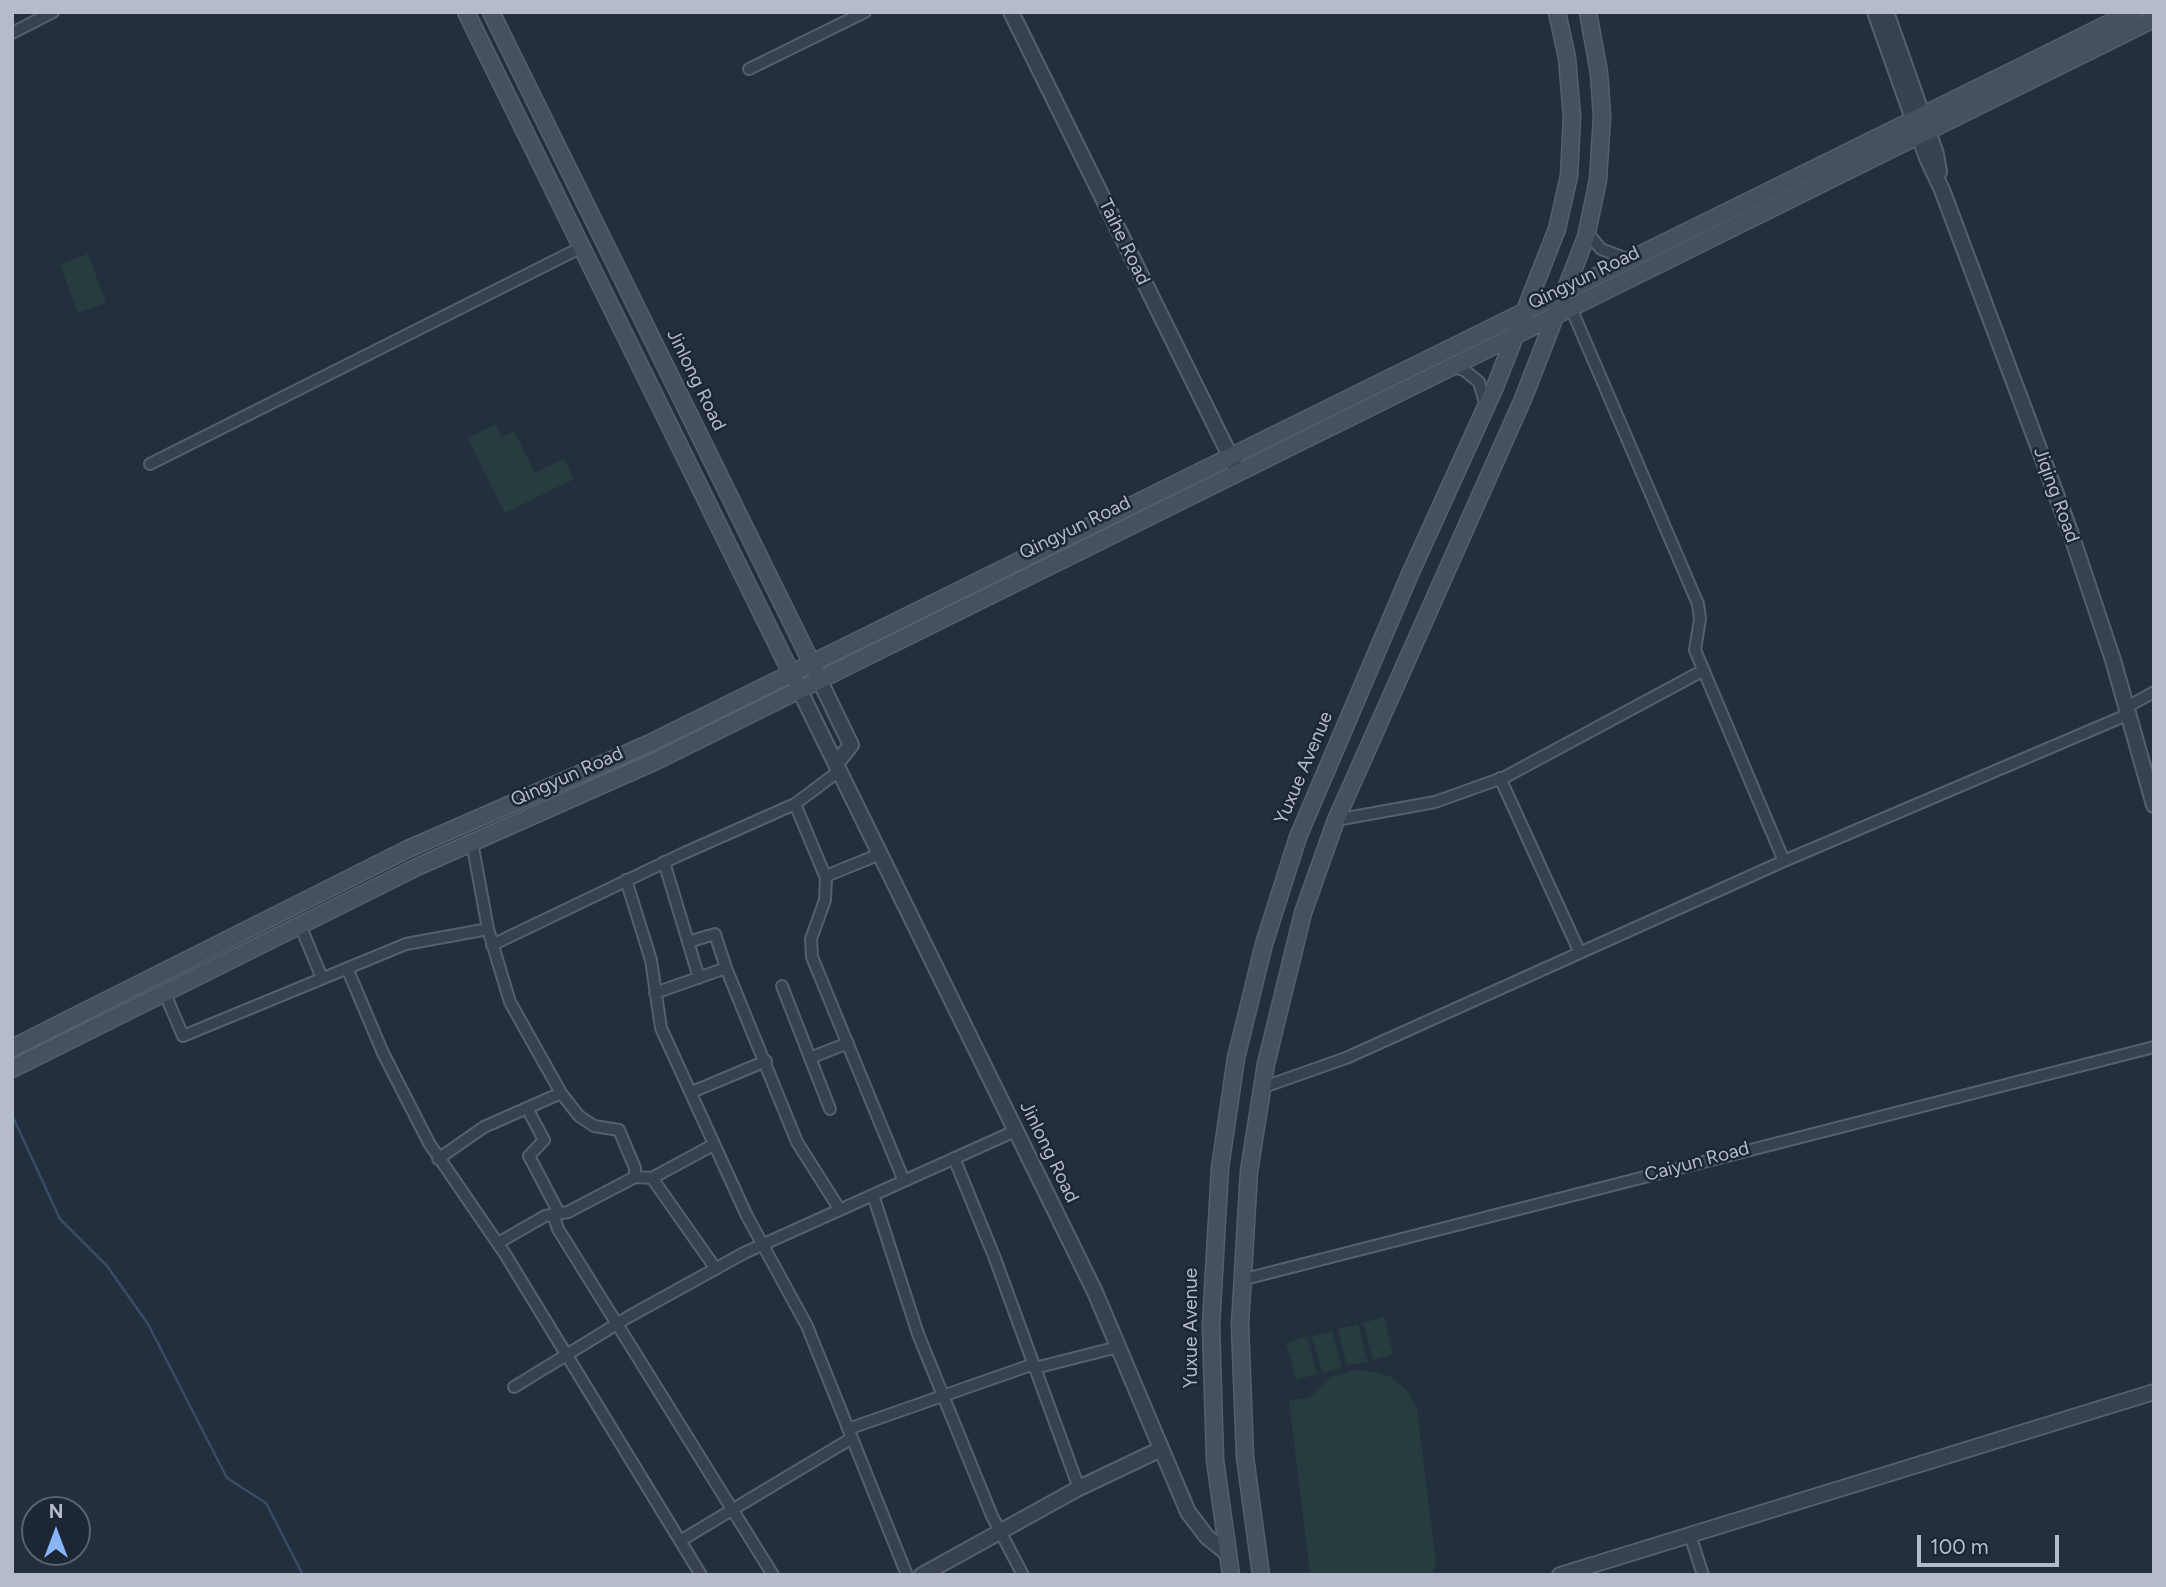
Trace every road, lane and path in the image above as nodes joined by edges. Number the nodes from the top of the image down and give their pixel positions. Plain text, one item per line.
1 (53, 12) edge
2 (466, 12) edge
3 (491, 12) edge
4 (865, 12) edge
5 (1011, 12) edge
6 (1557, 12) edge
7 (1588, 12) edge
8 (1875, 12) edge
9 (1886, 12) edge
10 (2132, 12) edge
11 (2105, 18) edge
12 (2154, 19) edge
13 (12, 33) edge
14 (748, 69) dead end
15 (1918, 117) junction
16 (1923, 133) junction
17 (1587, 232) junction
18 (582, 247) junction
19 (1627, 259) junction
20 (1567, 289) junction
21 (1528, 308) junction
22 (1564, 311) junction
23 (1517, 334) junction
24 (1452, 367) junction
25 (1486, 407) junction
26 (1230, 454) junction
27 (150, 464) dead end
28 (1238, 472) junction
29 (811, 662) junction
30 (1704, 670) junction
31 (791, 671) junction
32 (819, 678) junction
33 (799, 689) junction
34 (2154, 692) edge
35 (2128, 711) junction
36 (838, 768) junction
37 (1500, 778) junction
38 (795, 804) junction
39 (2154, 805) edge
40 (1336, 820) junction
41 (472, 842) junction
42 (880, 854) junction
43 (1784, 861) junction
44 (664, 862) junction
45 (826, 876) junction
46 (626, 880) junction
47 (300, 925) junction
48 (488, 929) junction
49 (688, 942) junction
50 (492, 945) junction
51 (1580, 953) junction
52 (347, 968) junction
53 (726, 968) junction
54 (322, 978) junction
55 (699, 978) junction
56 (782, 986) dead end
57 (655, 993) junction
58 (166, 995) junction
59 (848, 1043) junction
60 (2154, 1047) edge
61 (12, 1048) edge
62 (810, 1058) junction
63 (766, 1061) junction
64 (12, 1069) edge
65 (1261, 1088) junction
66 (692, 1092) junction
67 (561, 1093) junction
68 (527, 1108) junction
69 (830, 1109) dead end
70 (1015, 1131) junction
71 (713, 1145) junction
72 (954, 1158) junction
73 (438, 1159) junction
74 (635, 1177) junction
75 (652, 1178) junction
76 (904, 1181) junction
77 (873, 1195) junction
78 (839, 1210) junction
79 (556, 1214) junction
80 (498, 1243) junction
81 (762, 1245) junction
82 (716, 1269) junction
83 (1241, 1280) junction
84 (617, 1324) junction
85 (1118, 1347) junction
86 (566, 1355) junction
87 (1034, 1366) junction
88 (514, 1387) dead end
89 (2154, 1392) edge
90 (943, 1396) junction
91 (850, 1433) junction
92 (1161, 1450) junction
93 (1079, 1488) junction
94 (733, 1509) junction
95 (1000, 1532) junction
96 (1690, 1535) junction
97 (680, 1541) junction
98 (1227, 1553) junction
99 (701, 1575) edge
100 (773, 1575) edge
101 (907, 1575) edge
102 (922, 1575) edge
103 (1023, 1575) edge
104 (1231, 1575) edge
105 (1261, 1575) edge
106 (1560, 1575) edge
107 (1703, 1575) edge

1 - 13 street
2 - 18 main road, Jinlong Road
3 - 29 main road, Jinlong Road
4 - 14 street
5 - 26 street, Taihe Road
6 - 21 main road, Yuxue Avenue
7 - 17 main road
8 - 15 street, Jiqing Road
9 - 15 street, Jiqing Road
10 - 11 main road, Qingyun Road
11 - 15 main road, Qingyun Road
12 - 16 main road, Qingyun Road
15 - 16 street, Jiqing Road
15 - 19 main road, Qingyun Road
16 - 22 main road, Qingyun Road
16 - 35 street, Jiqing Road
17 - 19 street
17 - 20 main road
18 - 27 street
18 - 31 main road, Jinlong Road
19 - 20 main road, Qingyun Road
20 - 21 main road, Qingyun Road
20 - 22 main road
21 - 23 main road, Yuxue Avenue
21 - 26 main road, Qingyun Road
22 - 23 main road, Qingyun Road
22 - 30 street
22 - 40 main road
23 - 24 main road, Qingyun Road
23 - 25 main road, Yuxue Avenue
24 - 25 street
24 - 28 main road, Qingyun Road
25 - 98 main road, Yuxue Avenue
26 - 28 street, Taihe Road
26 - 29 main road, Qingyun Road
28 - 32 main road, Qingyun Road
29 - 31 main road, Qingyun Road
29 - 32 main road, Jinlong Road
30 - 37 street
30 - 43 street
31 - 33 main road, Jinlong Road
31 - 61 main road, Qingyun Road
32 - 33 main road, Qingyun Road
32 - 36 street, Jinlong Road
33 - 36 street, Jinlong Road
33 - 41 main road, Qingyun Road
34 - 35 street
35 - 39 street, Jiqing Road
35 - 43 street
36 - 38 street
36 - 42 street, Jinlong Road
37 - 40 street
37 - 51 street
38 - 44 street
38 - 45 street
40 - 65 main road
41 - 47 main road, Qingyun Road
41 - 48 street
42 - 45 street
42 - 70 street, Jinlong Road
43 - 51 street
44 - 46 street
44 - 49 street
45 - 59 street
46 - 50 street
46 - 57 street
47 - 54 street
47 - 58 main road, Qingyun Road
48 - 50 street
48 - 52 street
49 - 53 street
49 - 55 street
50 - 67 street
51 - 65 street
52 - 54 street
52 - 73 street
53 - 55 street
53 - 63 street
54 - 58 street
55 - 57 street
56 - 62 street
57 - 66 street
58 - 64 main road, Qingyun Road
59 - 62 street
59 - 76 street
60 - 83 street, Caiyun Road
62 - 69 street
63 - 66 street
63 - 78 street
65 - 83 main road
66 - 71 street
67 - 68 street
67 - 74 street
68 - 73 street
68 - 79 street
70 - 72 street
70 - 85 street, Jinlong Road
71 - 75 street
71 - 81 street
72 - 76 street
72 - 87 street
73 - 80 street
74 - 75 street
74 - 79 street
75 - 82 street
76 - 77 street
77 - 78 street
77 - 90 street
78 - 81 street
79 - 80 street
79 - 84 street
80 - 86 street
81 - 82 street
81 - 91 street
82 - 84 street
83 - 105 main road
84 - 86 street
84 - 94 street
85 - 87 street
85 - 92 street, Jinlong Road
86 - 88 street
86 - 97 street
87 - 90 street
87 - 93 street
89 - 96 street
90 - 91 street
90 - 95 street
91 - 94 street
91 - 101 street
92 - 93 street
92 - 98 street, Jinlong Road
93 - 95 street
94 - 97 street
94 - 100 street
95 - 102 street
95 - 103 street
96 - 106 street
96 - 107 street
97 - 99 street
98 - 104 main road, Yuxue Avenue

